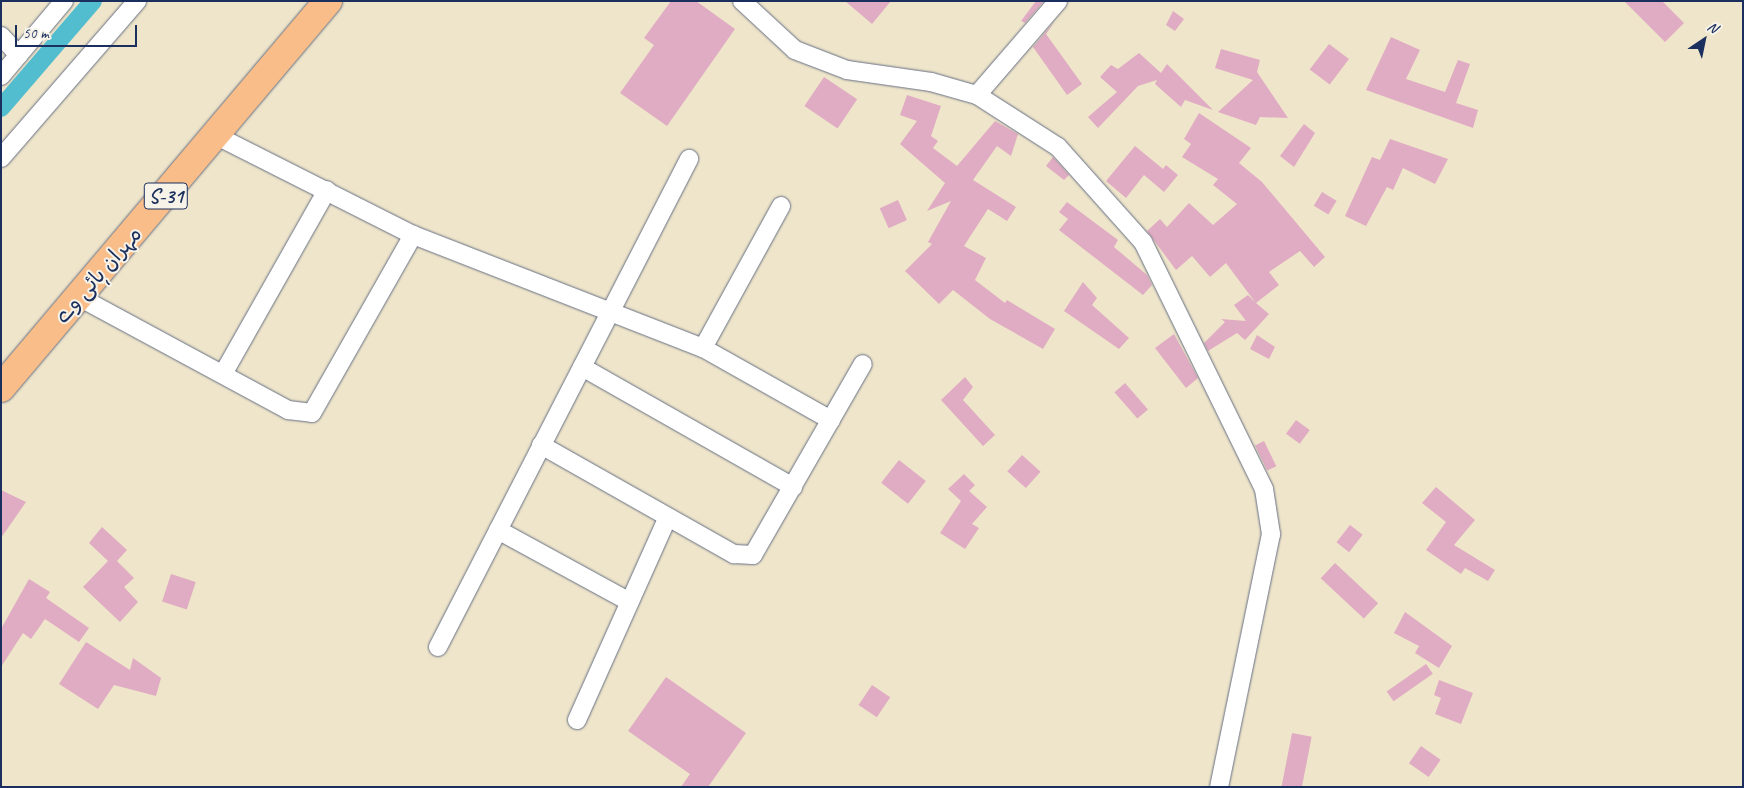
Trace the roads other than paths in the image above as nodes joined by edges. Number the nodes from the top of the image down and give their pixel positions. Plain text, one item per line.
1 (64, 1) edge
2 (137, 1) edge
3 (328, 1) edge
4 (742, 1) edge
5 (1058, 1) edge
6 (1, 36) edge
7 (19, 55) junction
8 (1, 76) edge
9 (977, 95) junction
10 (217, 136) junction
11 (1, 158) edge
12 (689, 159) dead end
13 (327, 190) junction
14 (781, 206) dead end
15 (413, 235) junction
16 (79, 297) junction
17 (610, 310) junction
18 (703, 348) junction
19 (863, 364) dead end
20 (582, 367) junction
21 (223, 374) junction
22 (1, 388) edge
23 (831, 420) junction
24 (541, 445) junction
25 (793, 487) junction
26 (668, 517) junction
27 (498, 530) junction
28 (630, 602) junction
29 (438, 647) dead end
30 (577, 720) dead end
31 (1219, 787) edge

1 - 7 street
2 - 11 street
3 - 10 main road, مہران ہائی وے / S-31
4 - 9 street
5 - 9 street
6 - 7 street
7 - 8 street
9 - 31 street
10 - 13 street
10 - 16 main road, مہران ہائی وے / S-31
12 - 17 street
13 - 15 street
13 - 21 street
14 - 18 street
15 - 17 street
15 - 21 street
16 - 21 street
16 - 22 main road, مہران ہائی وے / S-31
17 - 18 street
17 - 20 street
18 - 23 street
19 - 23 street
20 - 24 street
20 - 25 street
23 - 25 street
24 - 26 street
24 - 27 street
25 - 26 street
26 - 28 street
27 - 28 street
27 - 29 street
28 - 30 street

